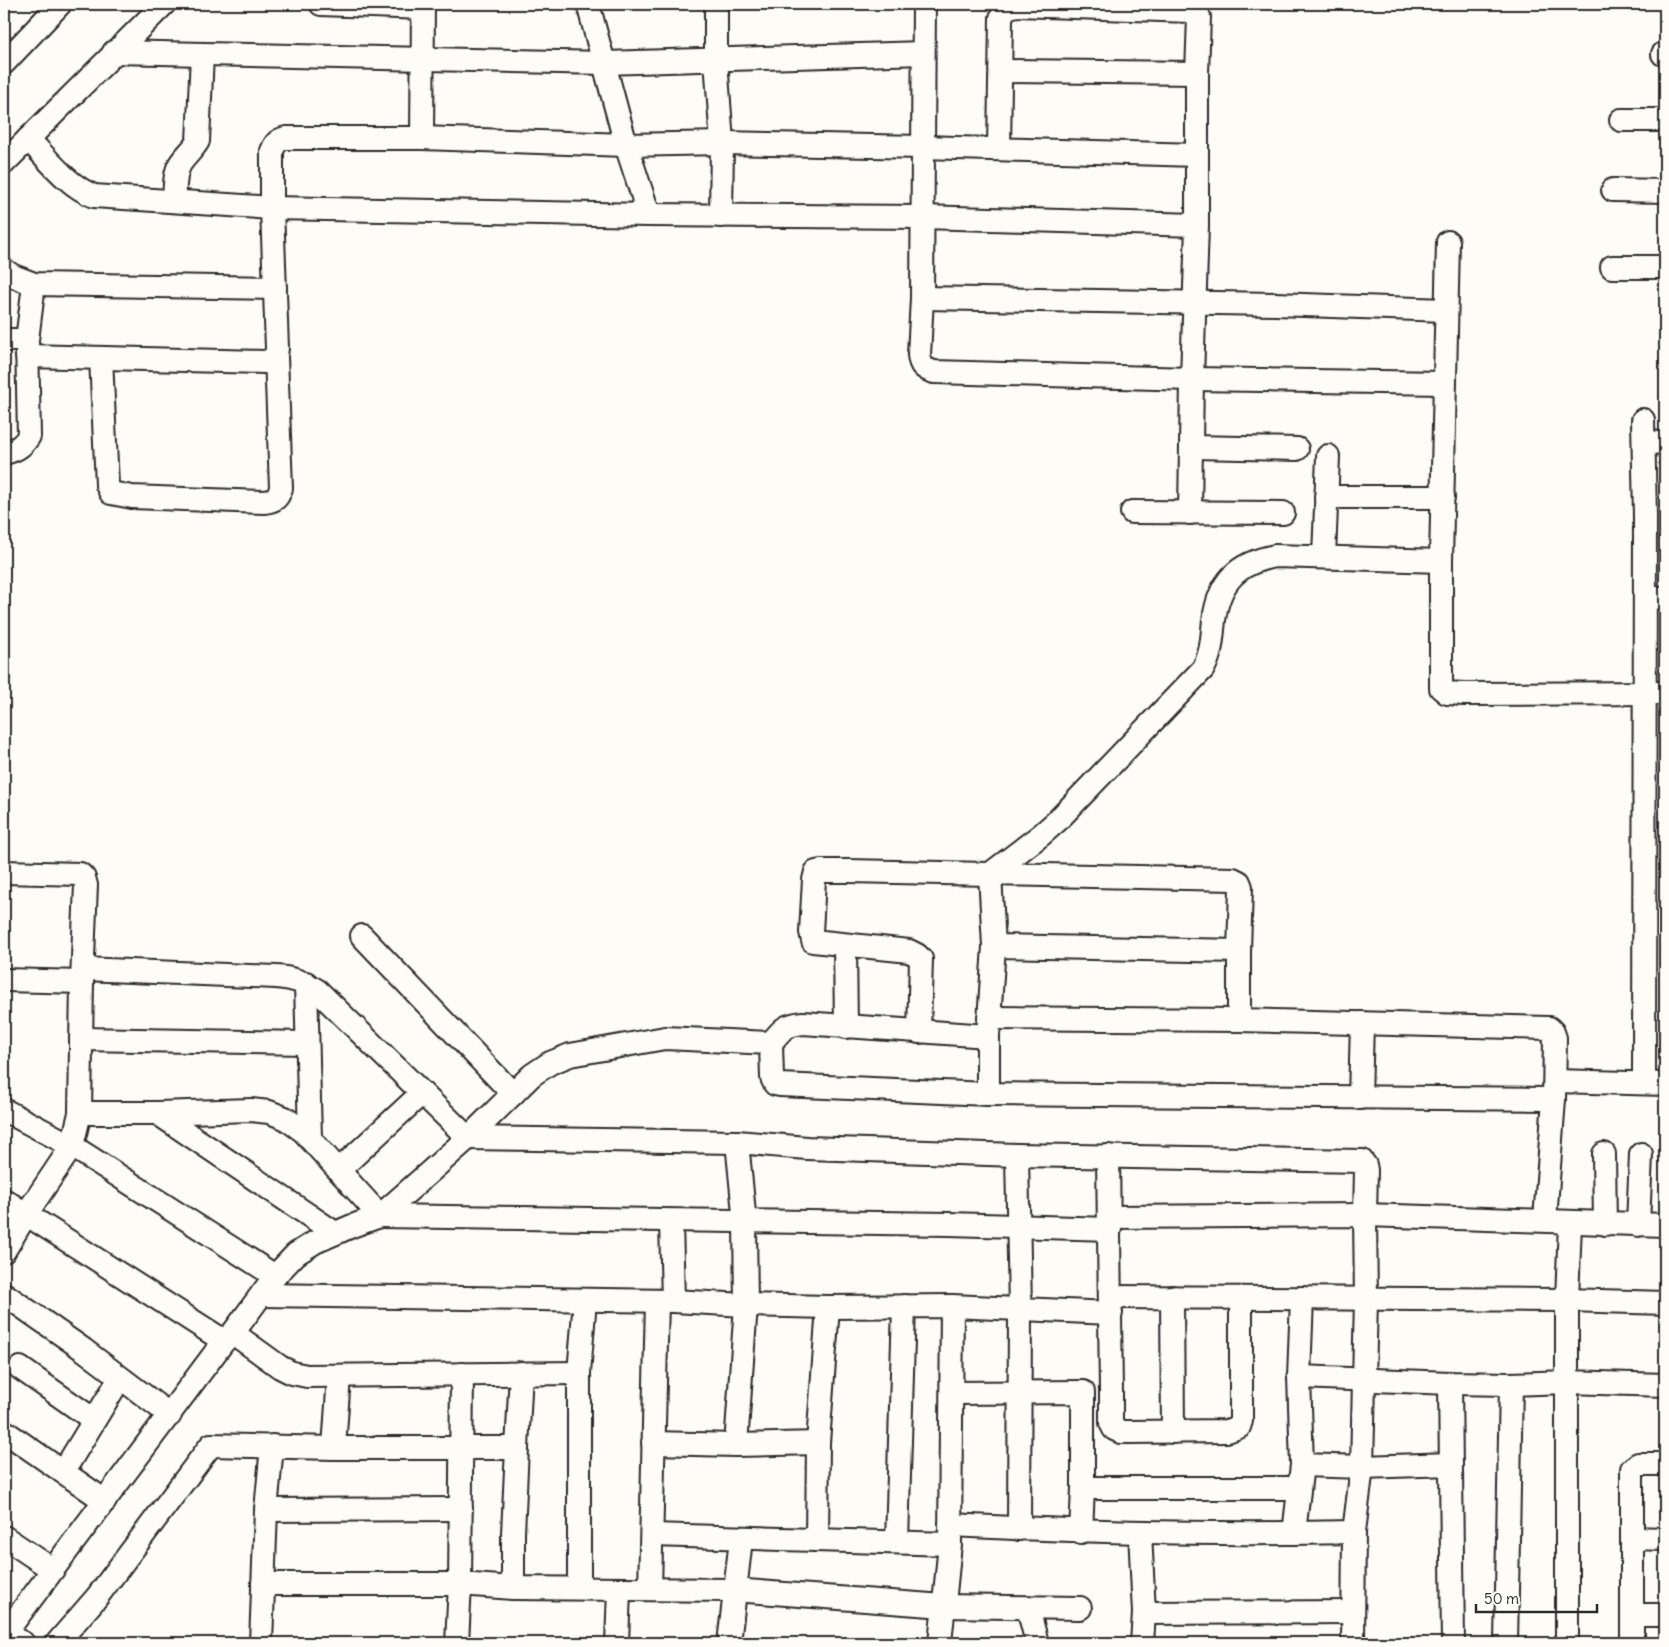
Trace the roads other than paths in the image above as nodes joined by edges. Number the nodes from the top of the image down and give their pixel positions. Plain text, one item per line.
1 (60, 4) edge
2 (164, 4) edge
3 (320, 4) edge
4 (588, 4) edge
5 (716, 4) edge
6 (924, 4) edge
7 (423, 6) edge
8 (1173, 8) edge
9 (114, 52) junction
10 (923, 53) junction
11 (202, 55) junction
12 (424, 59) junction
13 (716, 60) junction
14 (4, 63) edge
15 (605, 63) junction
16 (1002, 71) junction
17 (1197, 73) junction
18 (1621, 120) dead end
19 (1665, 120) edge
20 (422, 138) junction
21 (28, 140) junction
22 (722, 143) junction
23 (626, 145) junction
24 (923, 147) junction
25 (999, 149) junction
26 (1197, 155) junction
27 (4, 163) edge
28 (1613, 190) dead end
29 (1665, 191) edge
30 (174, 201) junction
31 (272, 208) junction
32 (649, 215) junction
33 (721, 216) junction
34 (922, 217) junction
35 (1197, 225) junction
36 (1448, 242) dead end
37 (1612, 267) dead end
38 (1665, 267) edge
39 (4, 270) edge
40 (34, 284) junction
41 (275, 288) junction
42 (922, 298) junction
43 (1194, 304) junction
44 (1446, 310) junction
45 (4, 340) edge
46 (27, 348) junction
47 (276, 356) junction
48 (101, 358) junction
49 (1192, 379) junction
50 (1445, 383) junction
51 (1644, 420) dead end
52 (1655, 443) edge
53 (1192, 447) junction
54 (1297, 448) dead end
55 (4, 453) edge
56 (1328, 456) dead end
57 (1326, 497) junction
58 (1443, 497) junction
59 (1132, 512) dead end
60 (1190, 513) junction
61 (1283, 513) dead end
62 (1655, 517) edge
63 (1324, 557) junction
64 (1441, 561) junction
65 (1655, 597) edge
66 (1655, 693) edge
67 (1655, 852) edge
68 (4, 872) edge
69 (990, 874) junction
70 (362, 936) dead end
71 (845, 946) junction
72 (994, 946) junction
73 (1239, 951) junction
74 (82, 975) junction
75 (4, 980) edge
76 (306, 983) junction
77 (1239, 1020) junction
78 (1362, 1023) junction
79 (846, 1027) junction
80 (989, 1027) junction
81 (919, 1032) junction
82 (81, 1039) junction
83 (307, 1043) junction
84 (771, 1044) junction
85 (1655, 1083) edge
86 (1554, 1090) junction
87 (422, 1093) junction
88 (513, 1094) junction
89 (988, 1094) junction
90 (1360, 1098) junction
91 (4, 1110) edge
92 (80, 1113) junction
93 (157, 1113) junction
94 (310, 1138) junction
95 (468, 1138) junction
96 (737, 1142) junction
97 (72, 1146) junction
98 (1604, 1154) dead end
99 (1641, 1154) dead end
100 (1017, 1155) junction
101 (1108, 1156) junction
102 (338, 1170) junction
103 (4, 1200) edge
104 (27, 1213) junction
105 (1365, 1215) junction
106 (380, 1216) junction
107 (1545, 1220) junction
108 (671, 1222) junction
109 (745, 1222) junction
110 (1570, 1222) junction
111 (1110, 1223) junction
112 (1605, 1224) junction
113 (1638, 1225) junction
114 (1665, 1225) edge
115 (1020, 1226) junction
116 (336, 1233) junction
117 (4, 1251) edge
118 (275, 1276) junction
119 (4, 1294) edge
120 (262, 1295) junction
121 (1172, 1297) junction
122 (1242, 1298) junction
123 (1302, 1298) junction
124 (585, 1300) junction
125 (1366, 1300) junction
126 (1567, 1300) junction
127 (665, 1301) junction
128 (1665, 1303) edge
129 (1111, 1305) junction
130 (746, 1306) junction
131 (904, 1306) junction
132 (952, 1306) junction
133 (828, 1307) junction
134 (1020, 1310) junction
135 (228, 1337) junction
136 (20, 1368) dead end
137 (521, 1373) junction
138 (578, 1373) junction
139 (462, 1374) junction
140 (339, 1376) junction
141 (1299, 1377) junction
142 (120, 1378) junction
143 (1364, 1380) junction
144 (1567, 1382) junction
145 (1450, 1383) junction
146 (1511, 1384) junction
147 (1665, 1385) edge
148 (1083, 1392) junction
149 (1111, 1392) junction
150 (952, 1393) junction
151 (1019, 1393) junction
152 (170, 1415) junction
153 (94, 1420) junction
154 (4, 1431) edge
155 (1173, 1432) junction
156 (653, 1443) junction
157 (818, 1443) junction
158 (736, 1444) junction
159 (272, 1446) junction
160 (461, 1447) junction
161 (334, 1448) junction
162 (517, 1448) junction
163 (1451, 1464) junction
164 (1665, 1464) edge
165 (1302, 1465) junction
166 (1362, 1467) junction
167 (63, 1472) junction
168 (1083, 1488) junction
169 (1299, 1488) junction
170 (105, 1501) junction
171 (460, 1509) junction
172 (266, 1510) junction
173 (1019, 1529) junction
174 (1081, 1532) junction
175 (1140, 1532) junction
176 (1354, 1532) junction
177 (1294, 1533) junction
178 (950, 1534) junction
179 (652, 1535) junction
180 (4, 1537) edge
181 (741, 1538) junction
182 (1632, 1538) junction
183 (1665, 1539) edge
184 (817, 1540) junction
185 (897, 1542) junction
186 (52, 1569) junction
187 (263, 1584) junction
188 (460, 1584) junction
189 (513, 1588) junction
190 (579, 1588) junction
191 (620, 1589) junction
192 (650, 1589) junction
193 (734, 1590) junction
194 (944, 1606) junction
195 (1028, 1608) junction
196 (1080, 1608) dead end
197 (1352, 1612) junction
198 (1144, 1613) junction
199 (1632, 1615) junction
200 (1665, 1615) edge
201 (4, 1635) edge
202 (23, 1643) edge
203 (57, 1643) edge
204 (261, 1643) edge
205 (457, 1643) edge
206 (617, 1643) edge
207 (729, 1643) edge
208 (940, 1643) edge
209 (1037, 1643) edge
210 (1142, 1643) edge
211 (1353, 1643) edge
212 (1453, 1643) edge
213 (1506, 1643) edge
214 (1567, 1643) edge
215 (1632, 1643) edge

1 - 14 street
2 - 9 street
3 - 7 street
4 - 15 street
5 - 13 street
6 - 10 street
7 - 12 street
8 - 16 street
8 - 17 street
9 - 11 street
9 - 21 street
10 - 13 street
10 - 24 street
11 - 12 street
11 - 30 street
12 - 15 street
12 - 20 street
13 - 15 street
13 - 22 street
15 - 23 street
16 - 17 street
16 - 25 street
17 - 26 street
18 - 19 street
20 - 23 street
20 - 31 street
21 - 27 street
21 - 30 street
22 - 23 street
22 - 24 street
22 - 33 street
23 - 32 street
24 - 25 street
24 - 34 street
25 - 26 street
26 - 35 street
28 - 29 street
30 - 31 street
31 - 32 street
31 - 41 street
32 - 33 street
33 - 34 street
34 - 35 street
34 - 42 street
35 - 43 street
36 - 44 street
37 - 38 street
39 - 40 street
40 - 41 street
40 - 46 street
41 - 47 street
42 - 43 street
42 - 49 street
43 - 44 street
43 - 49 street
44 - 50 street
45 - 46 street
46 - 48 street
46 - 55 street
47 - 48 street
47 - 48 street
49 - 50 street
49 - 53 street
50 - 58 street
51 - 52 street
52 - 62 street
53 - 54 street
53 - 60 street
56 - 57 street
57 - 58 street
57 - 63 street
58 - 64 street
59 - 60 street
60 - 61 street
62 - 65 street
63 - 64 street
63 - 69 street
64 - 66 street
65 - 66 street
66 - 67 street
67 - 85 street
68 - 74 street
69 - 71 street
69 - 72 street
69 - 73 street
70 - 88 street
71 - 79 street
71 - 81 street
72 - 73 street
72 - 80 street
73 - 77 street
74 - 75 street
74 - 76 street
74 - 82 street
76 - 83 street
76 - 87 street
77 - 78 street
77 - 80 street
78 - 86 street
78 - 90 street
79 - 81 street
79 - 84 street
80 - 81 street
80 - 89 street
82 - 83 street
82 - 92 street
83 - 94 street
84 - 88 street
84 - 89 street
85 - 86 street
86 - 90 street
86 - 107 street
87 - 95 street
87 - 102 street
88 - 95 street
89 - 90 street
91 - 97 street
92 - 93 street
92 - 97 street
93 - 94 street
93 - 116 street
94 - 102 street
95 - 96 street
95 - 106 street
96 - 100 street
96 - 109 street
97 - 104 street
97 - 118 street
98 - 112 street
99 - 113 street
100 - 101 street
100 - 115 street
101 - 105 street
101 - 111 street
102 - 106 street
103 - 104 street
104 - 117 street
104 - 135 street
105 - 107 street
105 - 111 street
105 - 125 street
106 - 108 street
106 - 116 street
107 - 110 street
108 - 109 street
108 - 127 street
109 - 115 street
109 - 130 street
110 - 112 street
110 - 126 street
111 - 115 street
111 - 129 street
112 - 113 street
113 - 114 street
115 - 134 street
116 - 118 street
118 - 120 street
119 - 142 street
120 - 124 street
120 - 135 street
121 - 122 street
121 - 129 street
121 - 155 street
122 - 123 street
122 - 155 street
123 - 125 street
123 - 141 street
124 - 127 street
124 - 138 street
125 - 126 street
125 - 143 street
126 - 128 street
126 - 144 street
127 - 130 street
127 - 156 street
129 - 134 street
129 - 149 street
130 - 133 street
130 - 158 street
131 - 132 street
131 - 133 street
131 - 185 street
132 - 134 street
132 - 150 street
133 - 157 street
134 - 151 street
135 - 140 street
135 - 152 street
136 - 153 street
137 - 138 street
137 - 139 street
137 - 162 street
138 - 190 street
139 - 140 street
139 - 160 street
140 - 161 street
141 - 143 street
141 - 165 street
142 - 152 street
142 - 153 street
143 - 145 street
143 - 166 street
144 - 146 street
144 - 147 street
144 - 214 street
145 - 146 street
145 - 163 street
146 - 213 street
148 - 149 street
148 - 151 street
148 - 168 street
149 - 155 street
150 - 151 street
150 - 178 street
151 - 173 street
152 - 170 street
153 - 167 street
154 - 167 street
156 - 158 street
156 - 179 street
157 - 158 street
157 - 184 street
159 - 161 street
159 - 172 street
159 - 203 street
160 - 161 street
160 - 162 street
160 - 171 street
162 - 189 street
163 - 166 street
163 - 212 street
164 - 182 street
165 - 166 street
165 - 169 street
166 - 176 street
167 - 170 street
168 - 169 street
168 - 174 street
169 - 177 street
170 - 186 street
171 - 172 street
171 - 188 street
172 - 187 street
173 - 174 street
173 - 178 street
174 - 175 street
175 - 177 street
175 - 198 street
176 - 177 street
176 - 197 street
178 - 185 street
178 - 194 street
179 - 181 street
179 - 192 street
180 - 186 street
181 - 184 street
181 - 193 street
182 - 183 street
182 - 199 street
184 - 185 street
186 - 201 street
187 - 188 street
187 - 204 street
188 - 189 street
188 - 205 street
189 - 190 street
190 - 191 street
191 - 192 street
191 - 206 street
192 - 193 street
193 - 194 street
193 - 207 street
194 - 195 street
194 - 208 street
195 - 196 street
195 - 209 street
197 - 198 street
197 - 211 street
198 - 210 street
199 - 200 street
199 - 215 street
201 - 202 street

